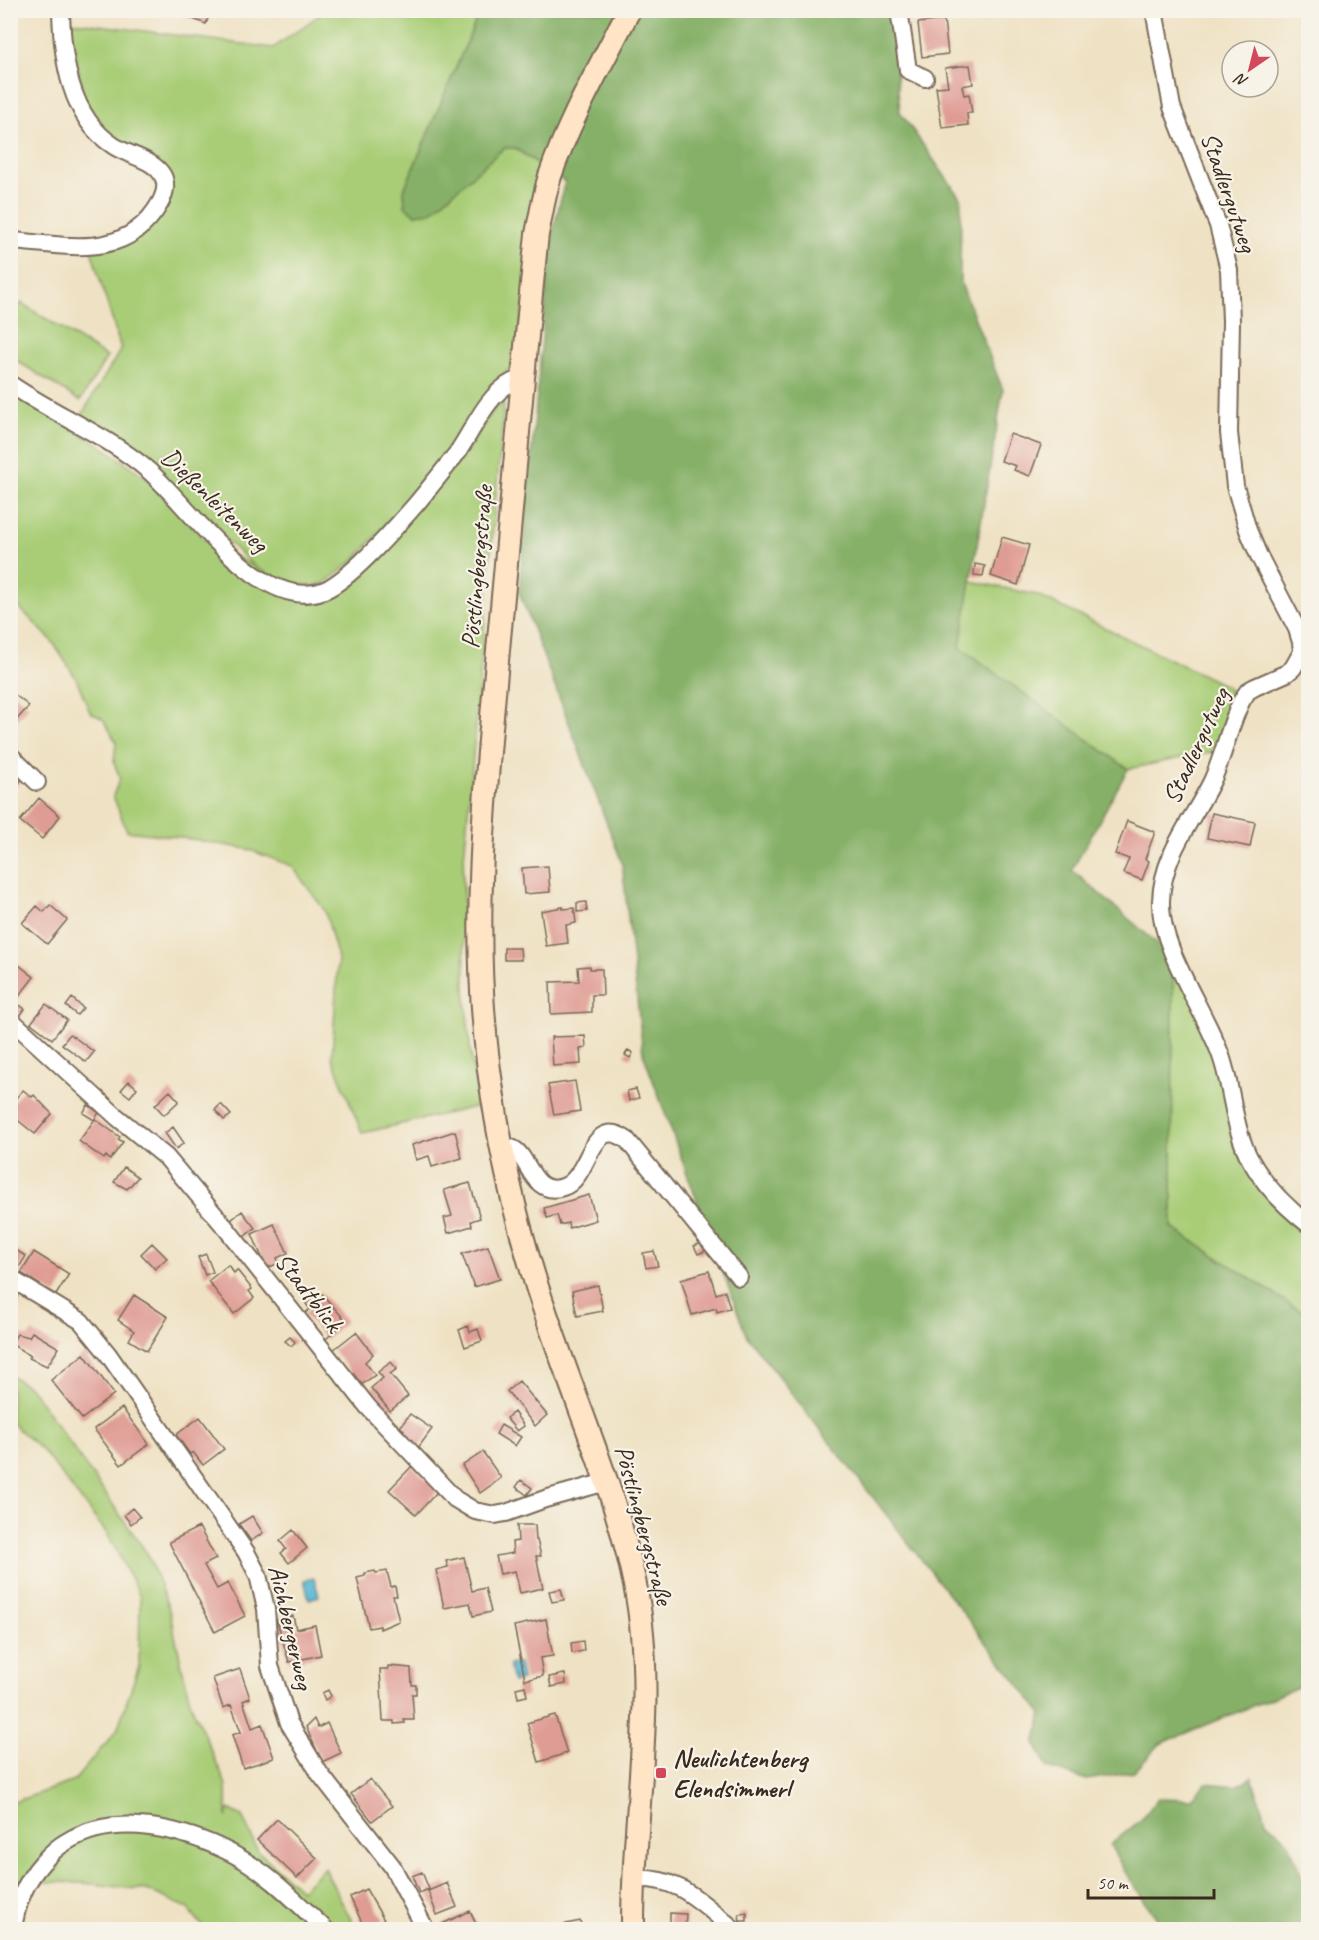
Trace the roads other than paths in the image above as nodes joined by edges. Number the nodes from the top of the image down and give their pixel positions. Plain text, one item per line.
1 (61, 10) edge
2 (629, 10) edge
3 (899, 10) edge
4 (1154, 10) edge
5 (925, 78) dead end
6 (10, 241) edge
7 (523, 382) junction
8 (10, 384) edge
9 (10, 755) edge
10 (37, 782) dead end
11 (10, 1019) edge
12 (502, 1148) junction
13 (1308, 1224) edge
14 (739, 1277) dead end
15 (10, 1278) edge
16 (601, 1483) junction
17 (633, 1879) junction
18 (14, 1929) edge
19 (326, 1929) edge
20 (426, 1929) edge
21 (633, 1929) edge
22 (735, 1929) edge

1 - 6 street
2 - 7 main road, Pöstlingbergstraße
3 - 5 street
4 - 13 street, Stadlergutweg
7 - 8 street, Dießenleitenweg
7 - 12 main road, Pöstlingbergstraße
9 - 10 street
11 - 16 street, Stadtblick
12 - 14 street
12 - 16 main road, Pöstlingbergstraße
15 - 20 street, Aichbergerweg
16 - 17 main road, Pöstlingbergstraße
17 - 21 main road, Pöstlingbergstraße
17 - 22 street
18 - 19 street

